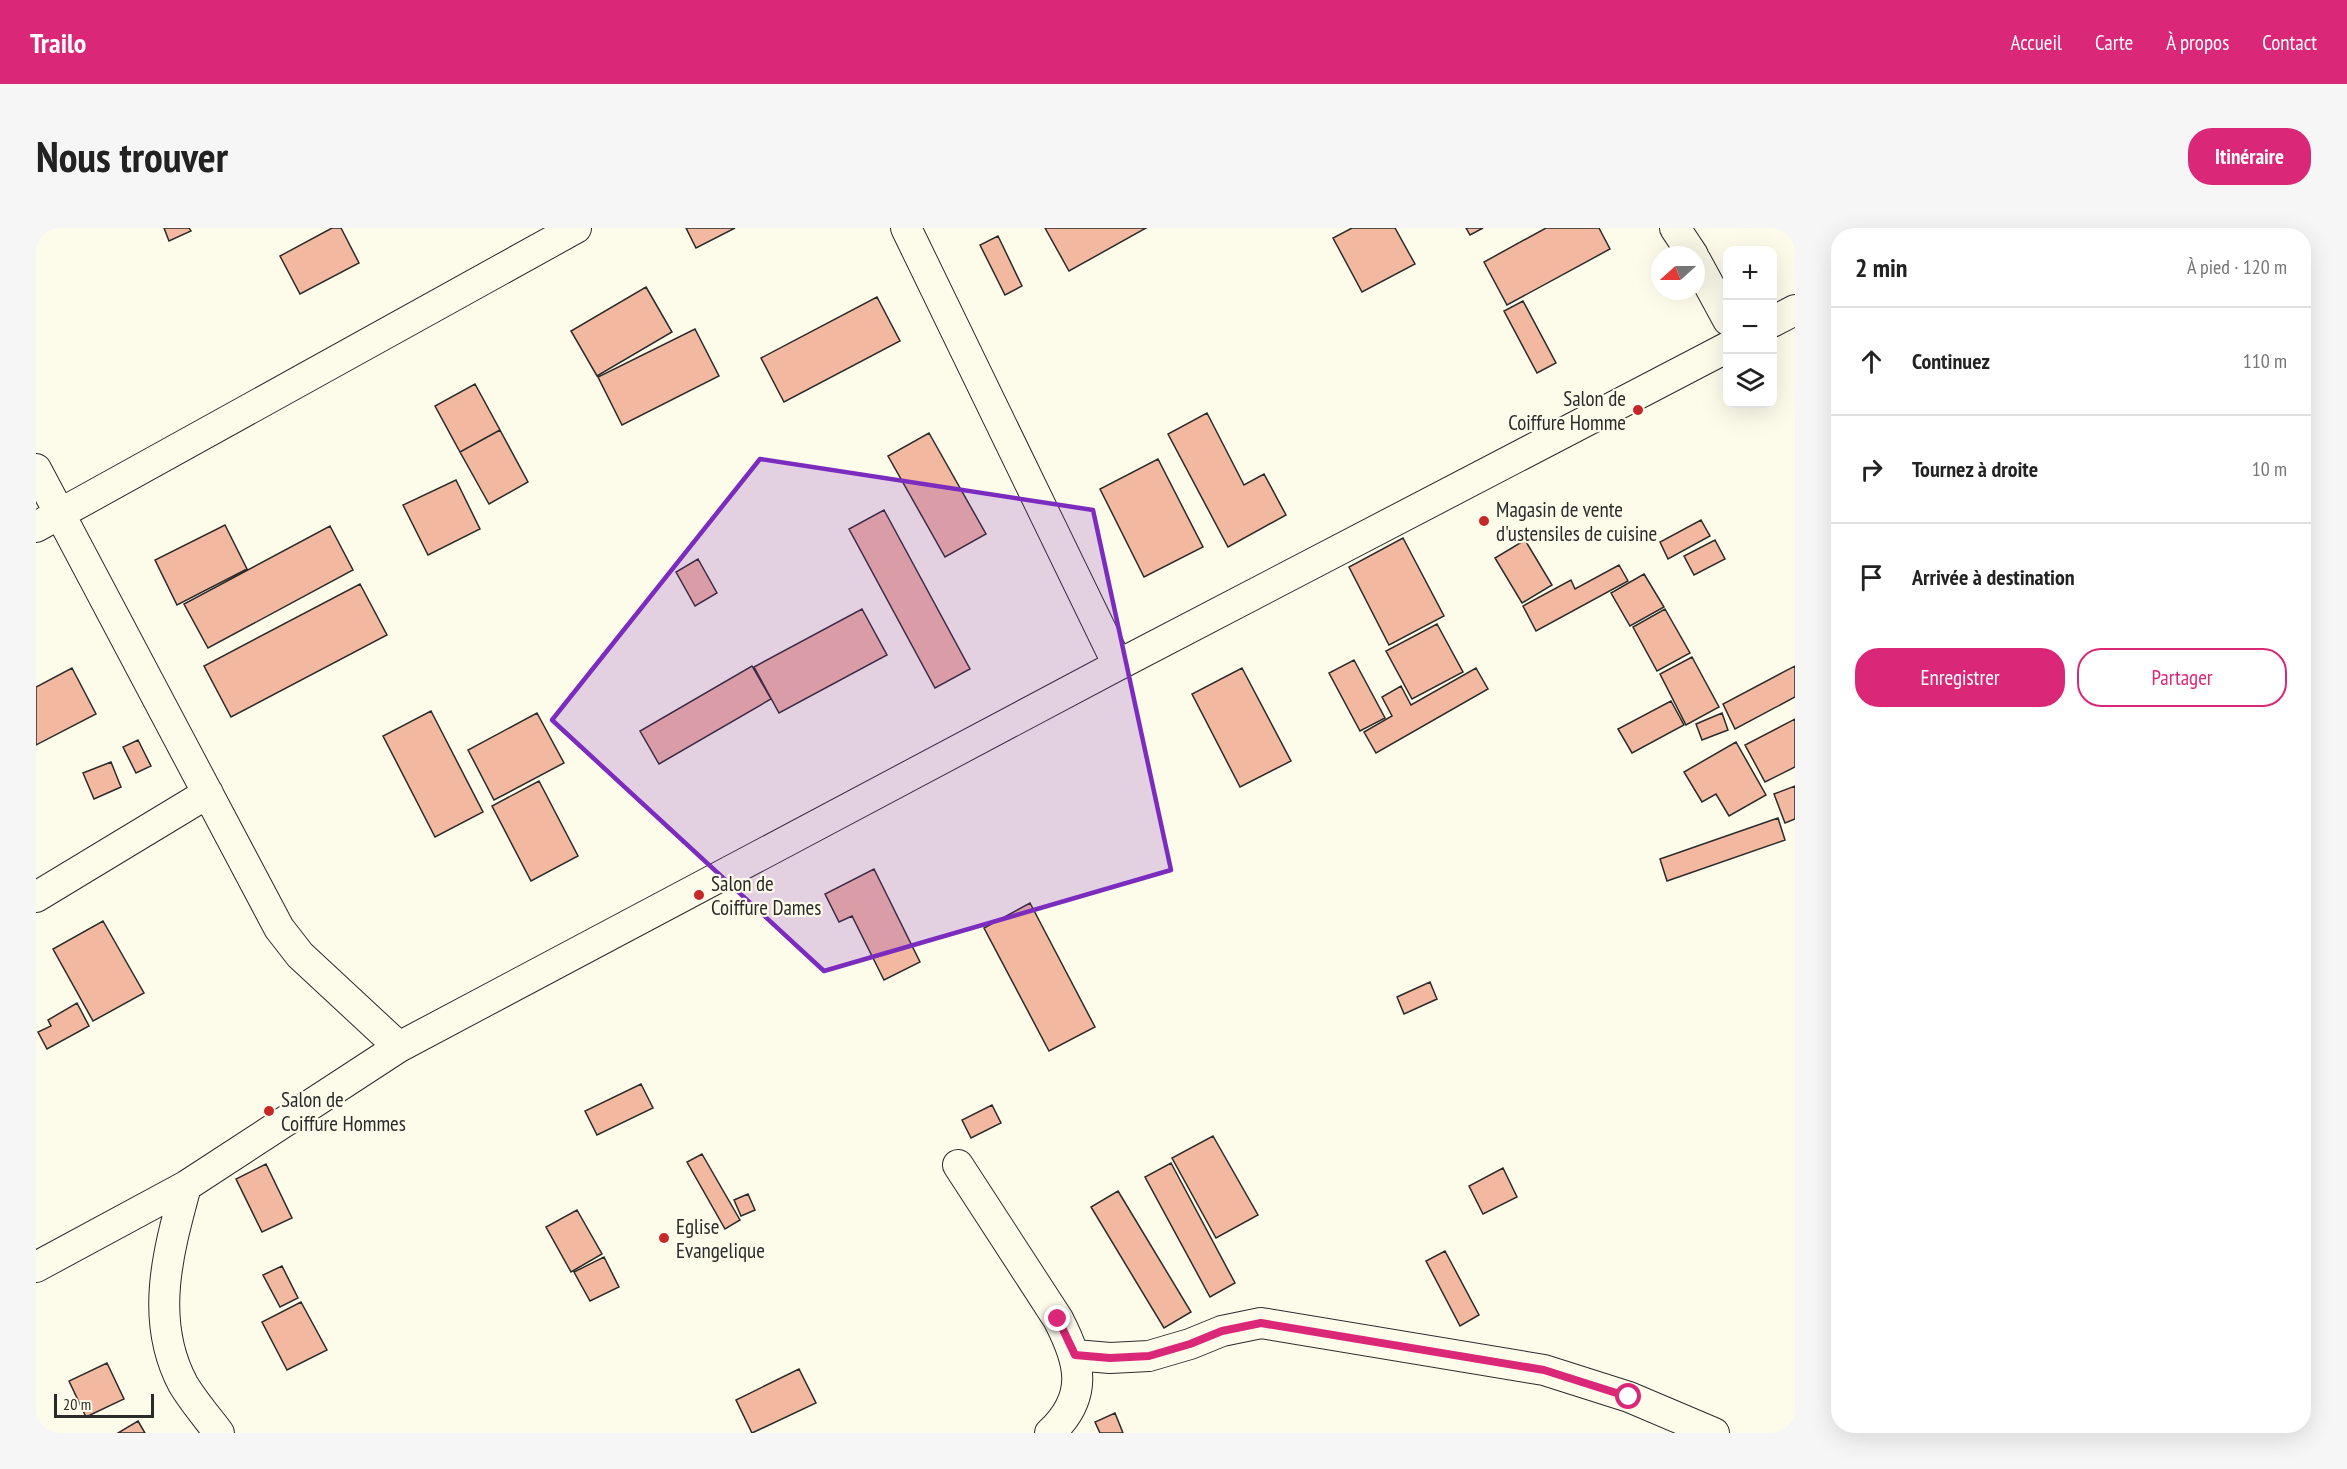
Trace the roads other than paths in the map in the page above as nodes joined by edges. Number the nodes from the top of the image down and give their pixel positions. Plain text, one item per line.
1 (576, 228) edge
2 (906, 228) edge
3 (1676, 228) edge
4 (1687, 246) edge
5 (1705, 278) edge
6 (1795, 309) edge
7 (1723, 311) edge
8 (1777, 320) edge
9 (1723, 350) edge
10 (36, 469) edge
11 (48, 520) edge
12 (1118, 665) junction
13 (208, 793) junction
14 (36, 897) edge
15 (399, 1047) junction
16 (958, 1165) dead end
17 (186, 1186) junction
18 (36, 1267) edge
19 (1075, 1355) junction
20 (219, 1433) edge
21 (1050, 1433) edge
22 (1714, 1433) edge

1 - 11 street
2 - 12 street
3 - 4 street
5 - 7 street
6 - 8 street
9 - 12 street
10 - 11 street
11 - 13 street
12 - 15 street
13 - 14 street
13 - 15 street
15 - 17 street
16 - 19 street
17 - 18 street
17 - 20 street
19 - 21 street
19 - 22 street

